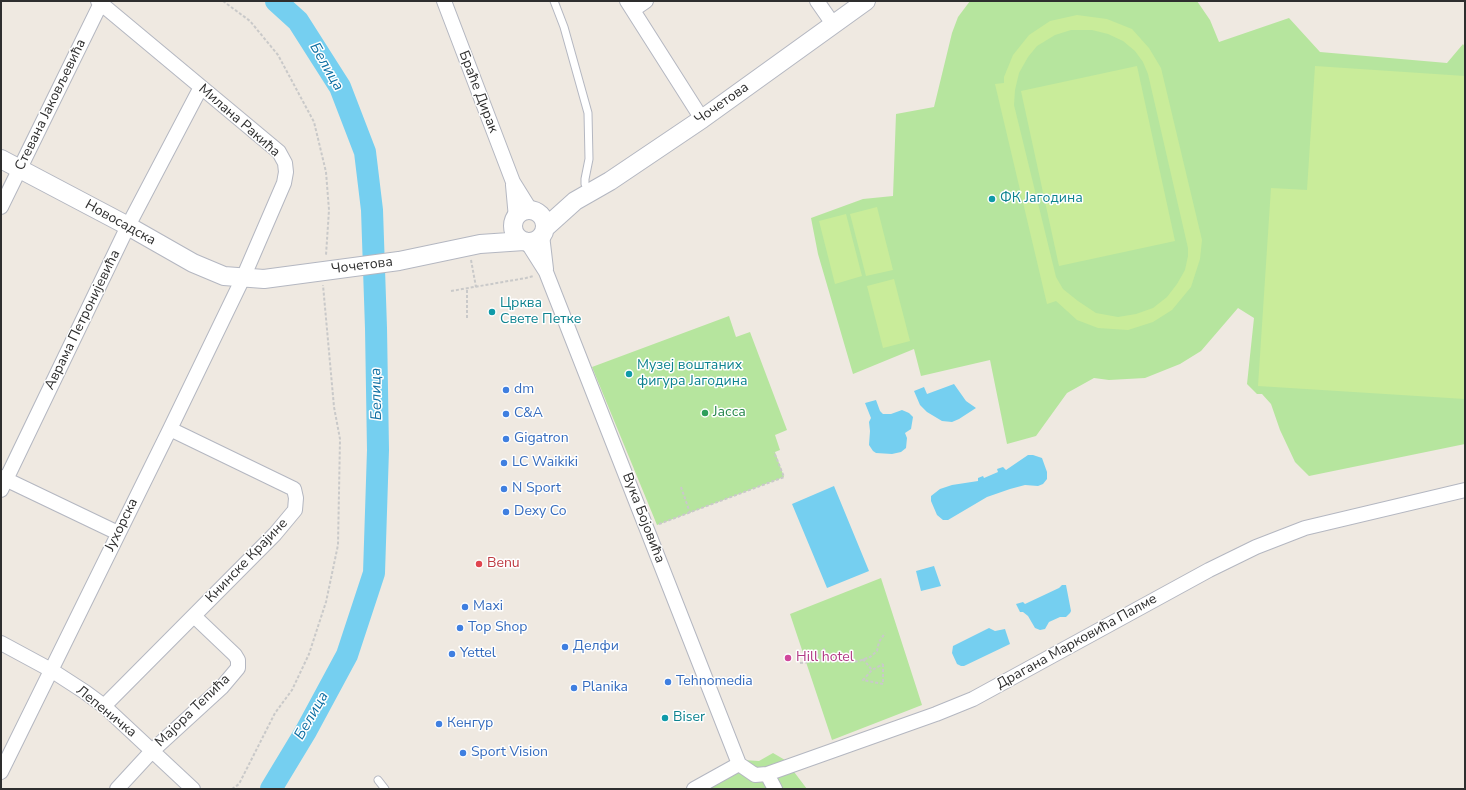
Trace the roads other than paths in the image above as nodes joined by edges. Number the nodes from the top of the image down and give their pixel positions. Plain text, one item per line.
1 (444, 1) edge
2 (554, 1) edge
3 (646, 1) edge
4 (817, 1) edge
5 (866, 1) edge
6 (99, 2) edge
7 (630, 6) edge
8 (833, 24) junction
9 (201, 87) junction
10 (702, 118) junction
11 (1, 159) edge
12 (20, 168) junction
13 (582, 197) junction
14 (1, 207) edge
15 (524, 215) junction
16 (128, 226) junction
17 (535, 236) junction
18 (474, 246) junction
19 (243, 278) junction
20 (170, 429) junction
21 (3, 482) edge
22 (1465, 490) edge
23 (118, 534) junction
24 (194, 616) junction
25 (1, 643) edge
26 (51, 670) junction
27 (104, 706) junction
28 (7, 746) edge
29 (152, 751) junction
30 (739, 764) junction
31 (1, 772) edge
32 (767, 774) junction
33 (378, 780) dead end
34 (117, 789) edge
35 (193, 789) edge
36 (385, 789) edge
37 (694, 789) edge
38 (775, 789) edge

1 - 15 street, Браће Дирак
2 - 13 lane
3 - 7 street
4 - 8 street
5 - 8 street, Чочетова
6 - 9 street, Милана Ракића
6 - 12 street, Стевана Јаковљевића
7 - 10 street
8 - 10 street, Чочетова
9 - 16 street, Аврама Петронијевића
9 - 19 street, Милана Ракића
10 - 13 street, Чочетова
11 - 12 street, Новосадска
12 - 14 street, Стевана Јаковљевића
12 - 16 street, Новосадска
13 - 15 street, Чочетова
13 - 17 street, Чочетова
15 - 17 street
15 - 17 street
15 - 18 street, Чочетова
16 - 19 street, Новосадска
16 - 21 street, Аврама Петронијевића
17 - 18 street, Чочетова
17 - 30 street, Вука Бојовића
18 - 19 street, Чочетова
19 - 20 street, Јухорска
20 - 23 street, Јухорска
20 - 24 street, Книнске Крајине
21 - 23 street
22 - 32 street, Драгана Марковића Палме
23 - 26 street, Јухорска
24 - 27 street, Книнске Крајине
24 - 29 street, Мајора Тепића
25 - 26 street, Лепеничка
26 - 27 street, Лепеничка
26 - 28 street, Јухорска
27 - 29 street, Лепеничка
28 - 31 street, Јухорска
29 - 34 street, Мајора Тепића
29 - 35 street, Лепеничка
30 - 32 street, Драгана Марковића Палме
30 - 37 street
32 - 38 street
33 - 36 lane

